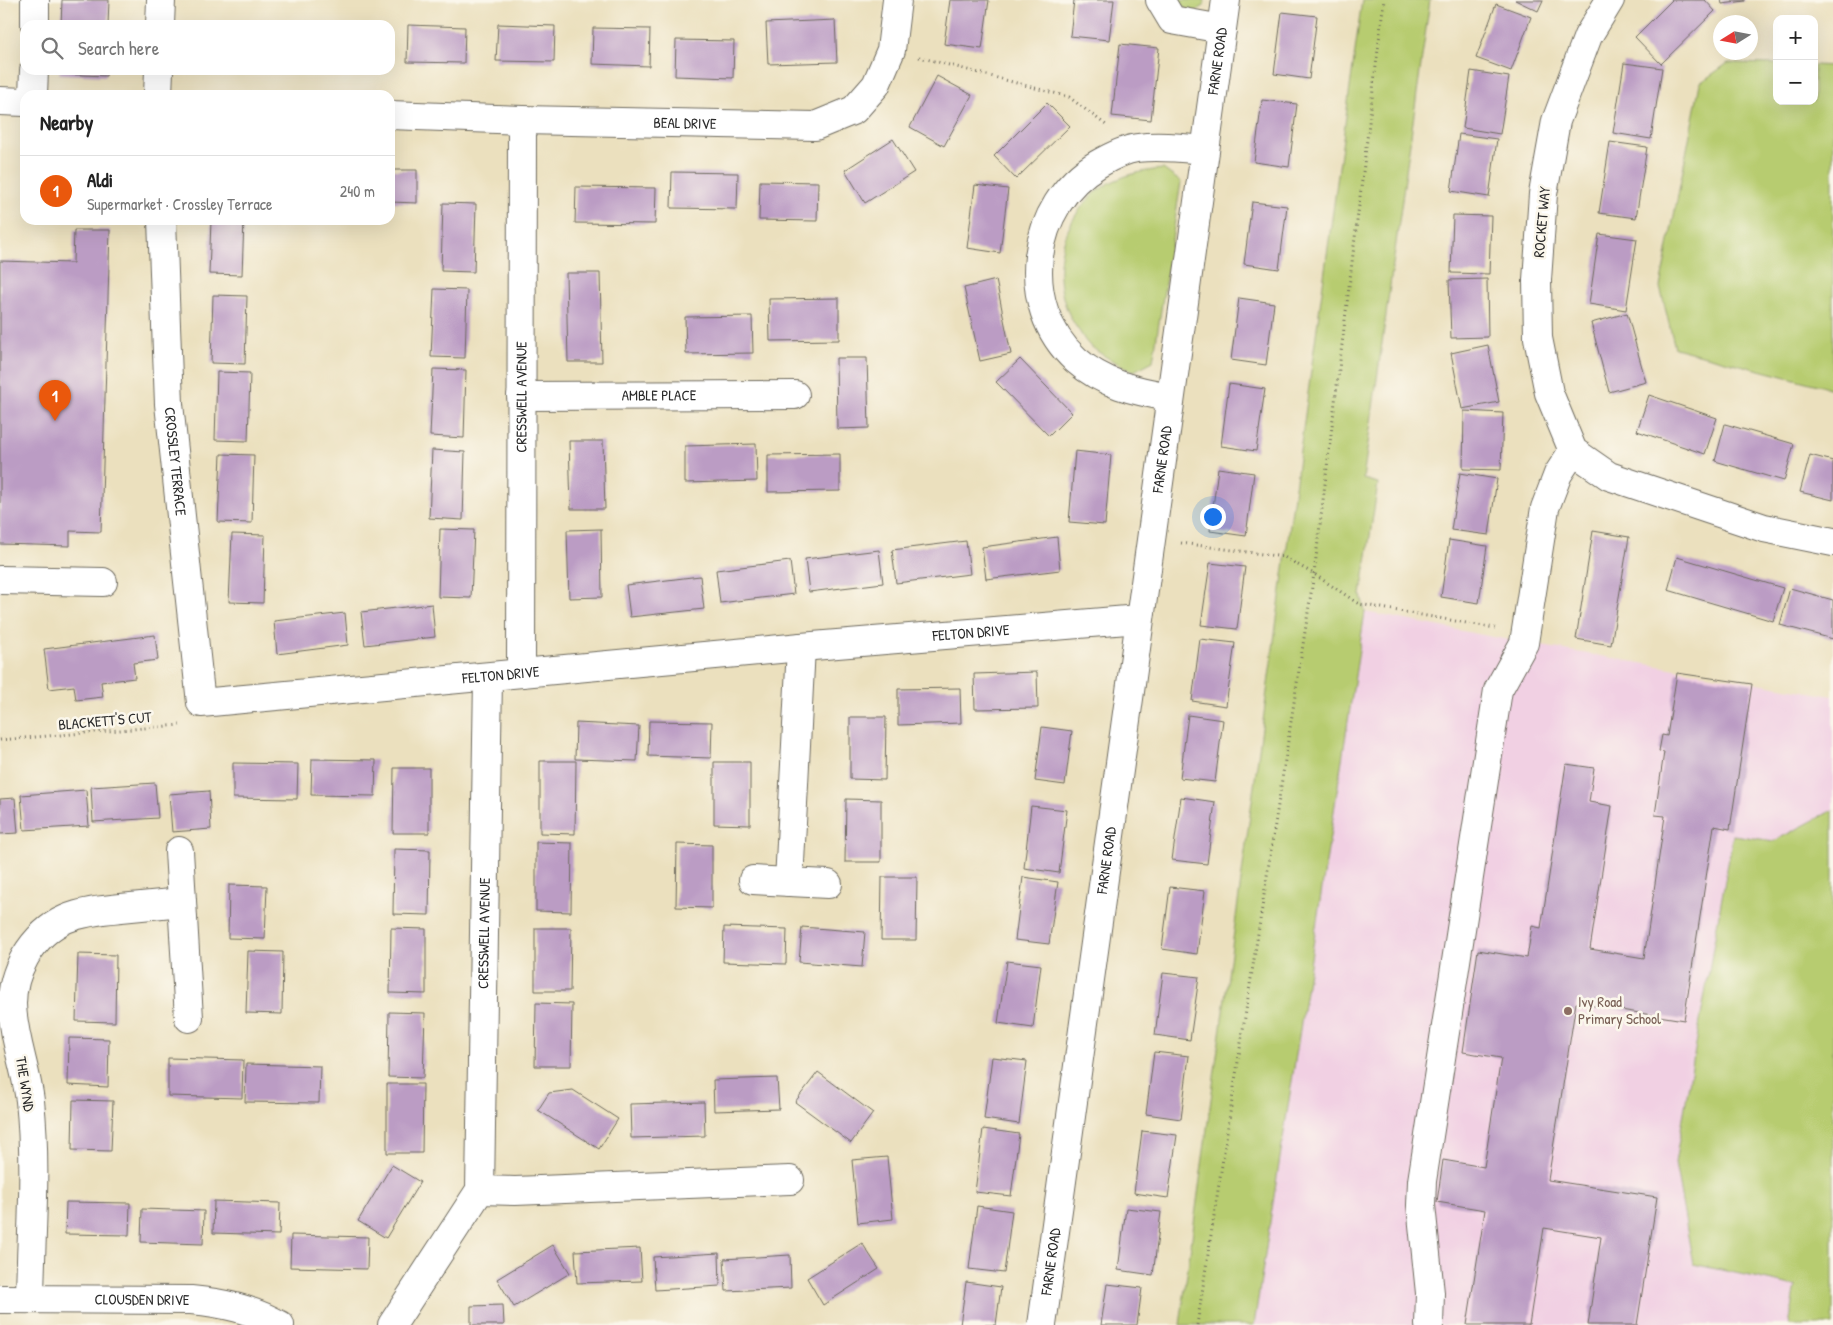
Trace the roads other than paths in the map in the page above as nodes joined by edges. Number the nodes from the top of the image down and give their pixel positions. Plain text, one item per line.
1 (35, 0) edge
2 (161, 0) edge
3 (897, 0) edge
4 (1160, 0) edge
5 (1226, 0) edge
6 (1610, 0) edge
7 (35, 20) edge
8 (160, 20) edge
9 (1222, 29) junction
10 (34, 75) edge
11 (159, 75) edge
12 (33, 90) edge
13 (158, 90) edge
14 (0, 101) edge
15 (20, 102) edge
16 (395, 115) edge
17 (522, 120) junction
18 (1205, 150) junction
19 (162, 225) edge
20 (795, 395) dead end
21 (522, 396) junction
22 (1170, 397) junction
23 (1573, 451) junction
24 (1833, 542) edge
25 (0, 580) edge
26 (103, 582) dead end
27 (1139, 619) junction
28 (801, 647) junction
29 (520, 673) junction
30 (488, 677) junction
31 (202, 703) joint
32 (179, 851) dead end
33 (753, 880) dead end
34 (789, 882) junction
35 (828, 884) dead end
36 (182, 902) junction
37 (189, 1018) dead end
38 (790, 1180) dead end
39 (480, 1190) junction
40 (30, 1298) junction
41 (0, 1299) edge
42 (280, 1325) edge
43 (392, 1325) edge
44 (1042, 1325) edge
45 (1429, 1325) edge

1 - 7 street
2 - 8 street
3 - 17 street, BEAL DRIVE
4 - 9 street
5 - 9 street, FARNE ROAD
6 - 23 street, ROCKET WAY
9 - 18 street, FARNE ROAD
10 - 12 street
11 - 13 street
14 - 15 street
16 - 17 street, BEAL DRIVE
17 - 21 street, CRESSWELL AVENUE
18 - 22 street, FARNE ROAD
18 - 22 street
19 - 31 street, CROSSLEY TERRACE
20 - 21 street, AMBLE PLACE
21 - 29 street, CRESSWELL AVENUE
22 - 27 street, FARNE ROAD
23 - 24 street
23 - 45 street
25 - 26 street
27 - 28 street, FELTON DRIVE
27 - 44 street, FARNE ROAD
28 - 29 street, FELTON DRIVE
28 - 34 street
29 - 30 street, FELTON DRIVE
30 - 31 street, FELTON DRIVE
30 - 39 street, CRESSWELL AVENUE
32 - 36 street
33 - 34 street
34 - 35 street
36 - 37 street
36 - 40 street, THE WYND
38 - 39 street
39 - 43 street
40 - 41 street, CLOUSDEN DRIVE
40 - 42 street, CLOUSDEN DRIVE

